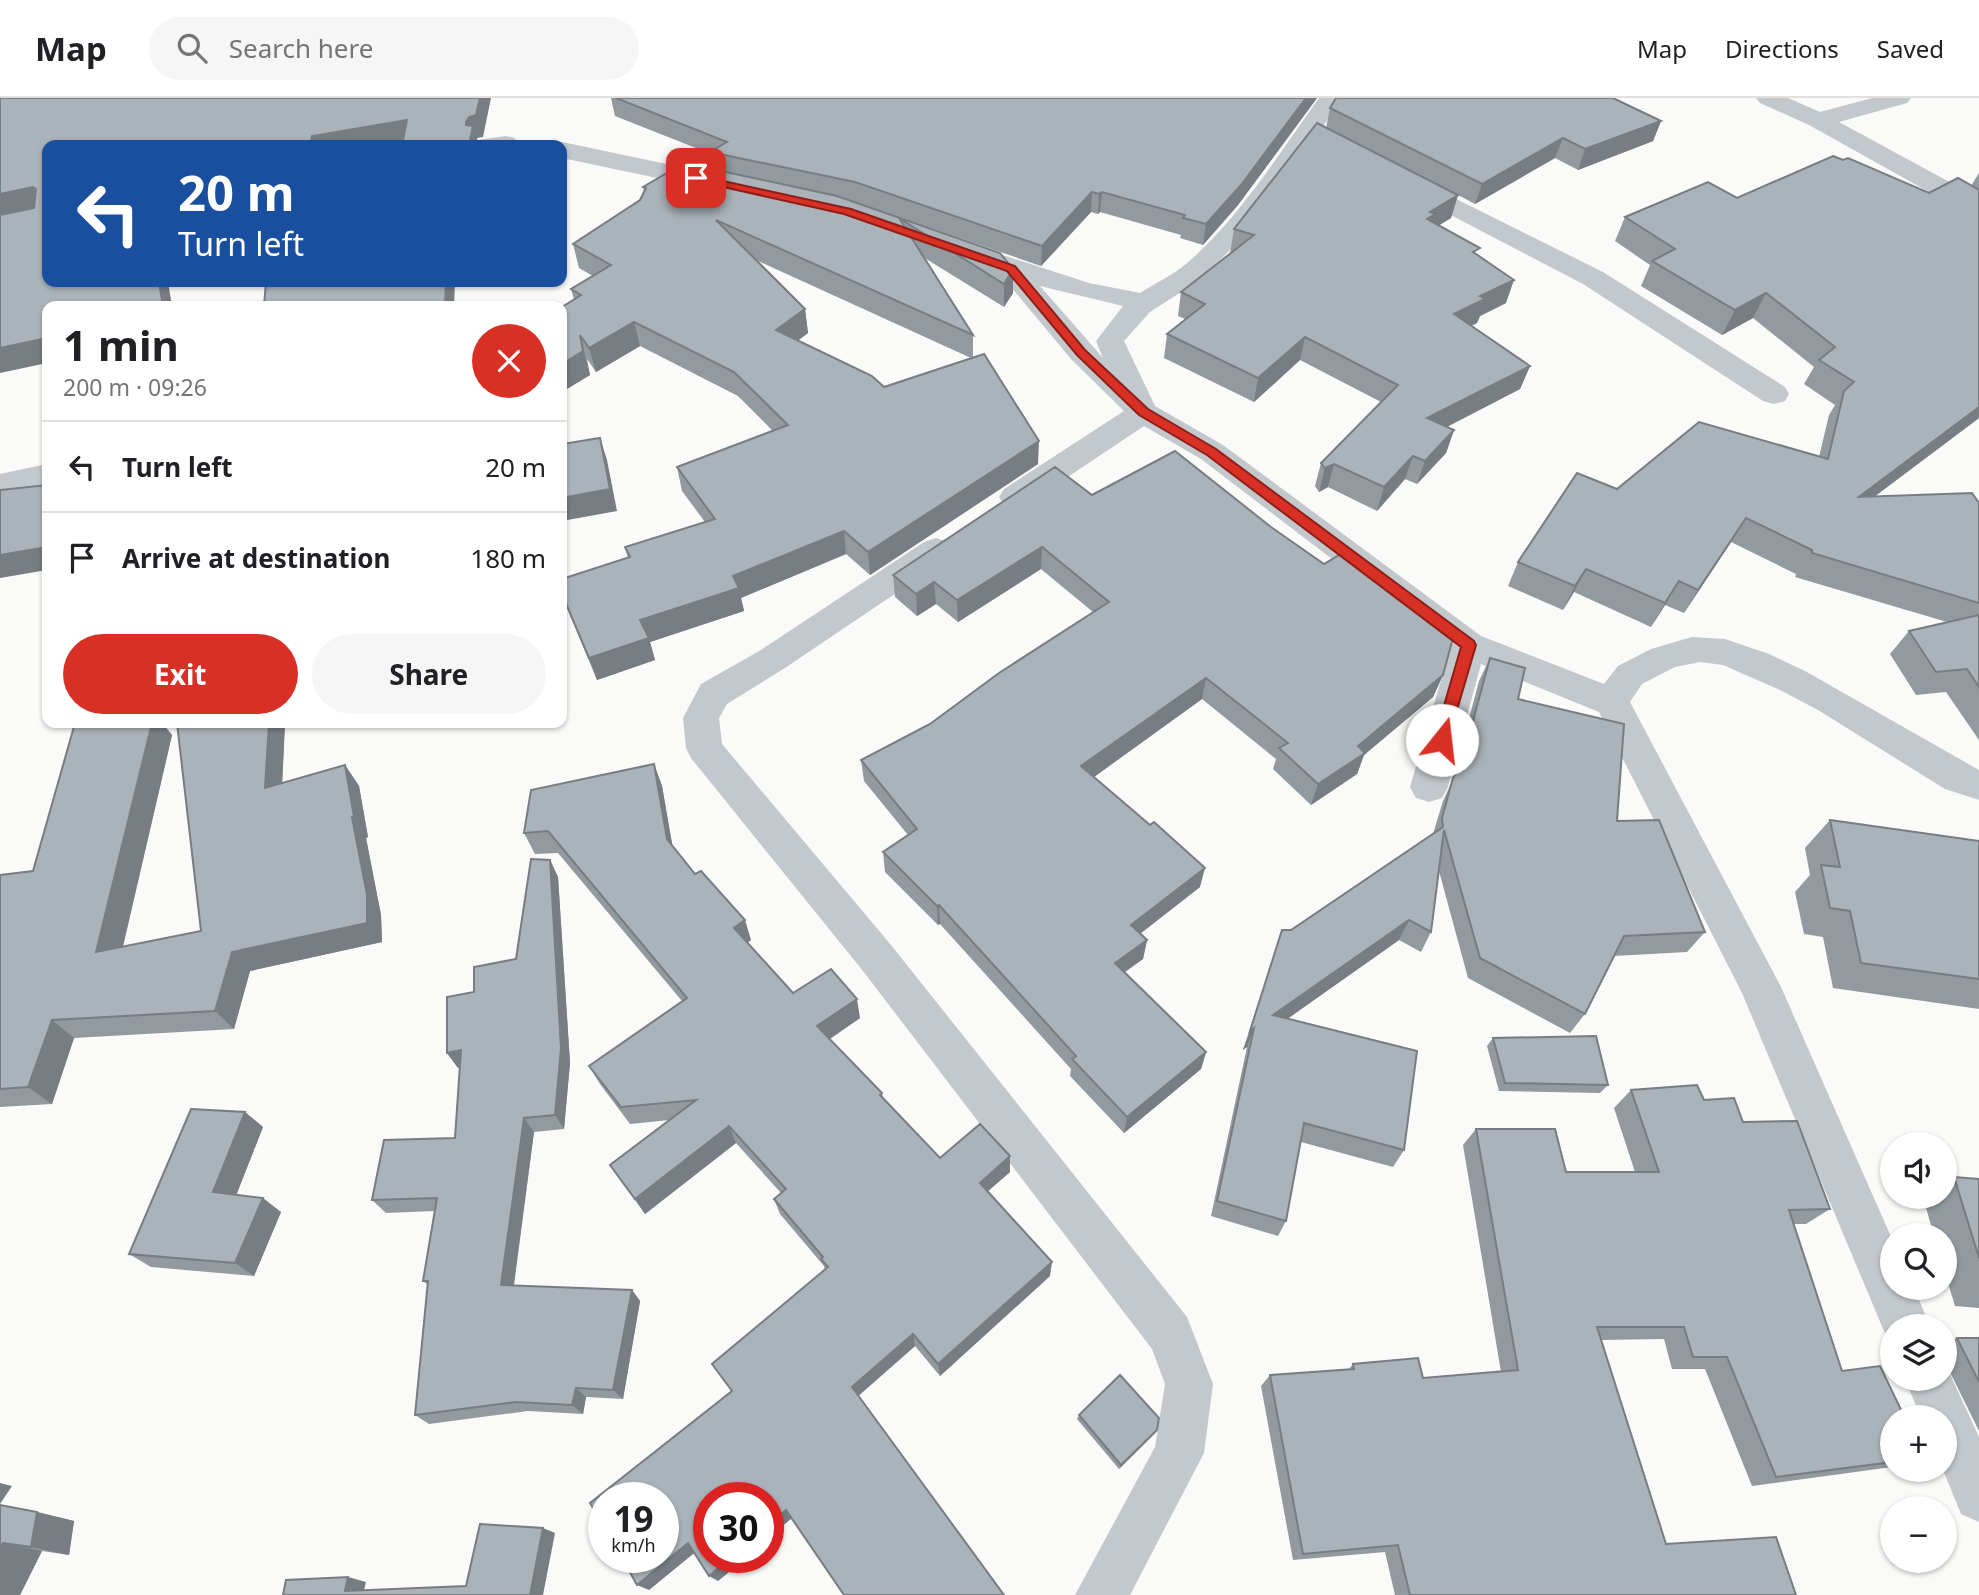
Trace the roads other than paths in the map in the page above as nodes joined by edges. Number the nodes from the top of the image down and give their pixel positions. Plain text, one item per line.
1 (1768, 98) edge
2 (1899, 98) edge
3 (1320, 100) edge
4 (1818, 120) junction
5 (567, 151) edge
6 (1383, 170) edge
7 (741, 188) edge
8 (1979, 209) edge
9 (935, 242) edge
10 (1011, 269) junction
11 (1144, 302) junction
12 (1774, 394) dead end
13 (1143, 412) junction
14 (42, 476) edge
15 (0, 485) edge
16 (1469, 645) junction
17 (1612, 702) junction
18 (1979, 785) edge
19 (1429, 787) dead end
20 (1901, 1314) edge
21 (1934, 1391) edge
22 (1979, 1496) edge
23 (1101, 1595) edge

1 - 4 street
2 - 4 street
3 - 11 street
4 - 8 street
5 - 7 street
6 - 12 street
9 - 10 street
10 - 11 street
10 - 13 street
11 - 13 street
13 - 16 street
13 - 23 street
14 - 15 street
16 - 17 street
16 - 19 street
17 - 18 street
17 - 20 street
21 - 22 street

